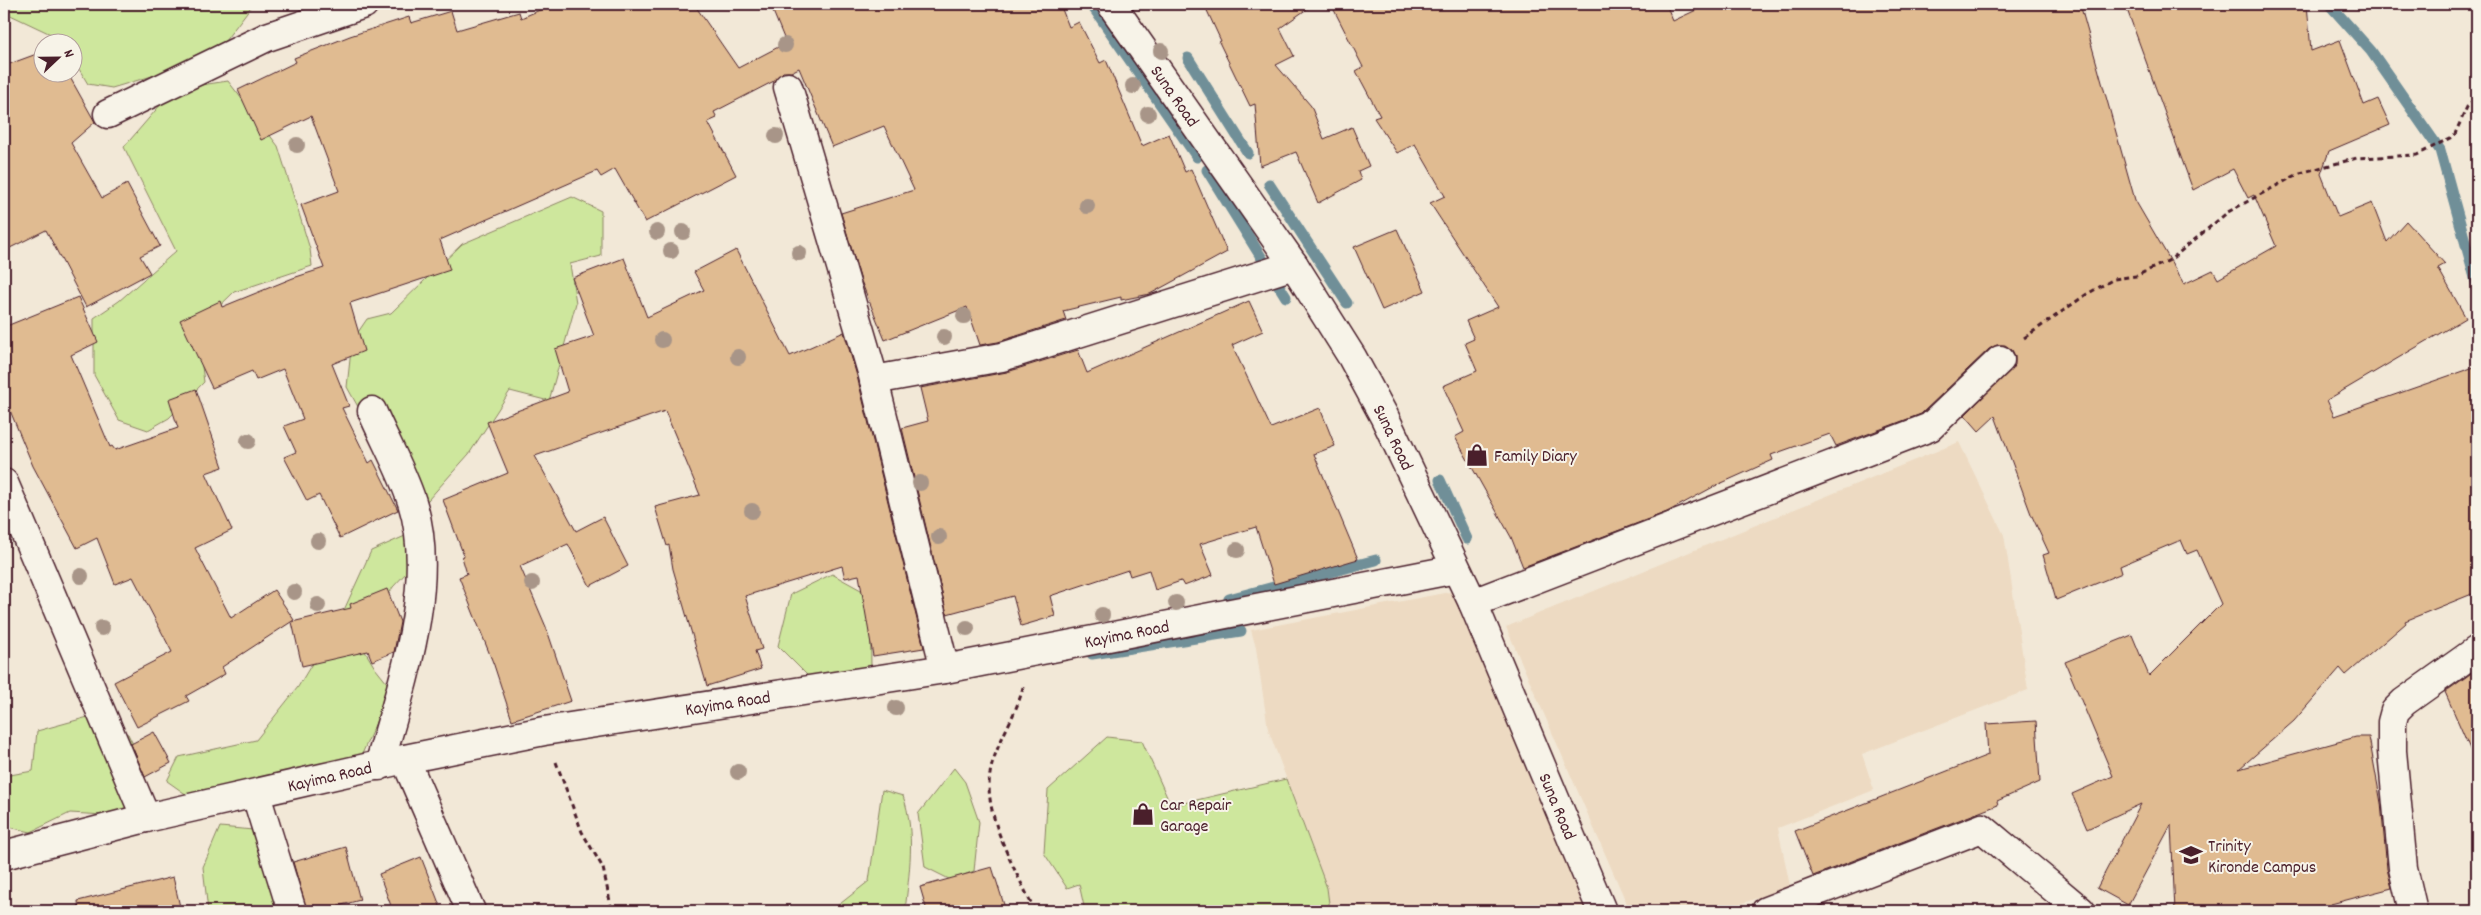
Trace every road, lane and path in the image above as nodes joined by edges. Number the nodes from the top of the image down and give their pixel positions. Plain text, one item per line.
1 (364, 4) edge
2 (1111, 4) edge
3 (788, 87) dead end
4 (2477, 97) edge
5 (108, 114) dead end
6 (1294, 265) junction
7 (2000, 360) joint
8 (874, 380) junction
9 (372, 411) dead end
10 (4, 482) edge
11 (1456, 569) junction
12 (1473, 602) junction
13 (2477, 650) edge
14 (1017, 655) junction
15 (945, 669) junction
16 (544, 731) junction
17 (405, 759) junction
18 (379, 766) junction
19 (256, 795) junction
20 (146, 818) junction
21 (4, 854) edge
22 (292, 911) edge
23 (471, 911) edge
24 (612, 911) edge
25 (1034, 911) edge
26 (1602, 911) edge
27 (1766, 911) edge
28 (2081, 911) edge
29 (2413, 911) edge

1 - 5 street
2 - 6 street, Suna Road
3 - 8 street
4 - 7 path
6 - 8 street
6 - 11 street, Suna Road
7 - 12 street
8 - 15 street
9 - 18 street
10 - 20 street
11 - 12 street, Suna Road
11 - 14 street, Kayima Road
12 - 26 street, Suna Road
13 - 29 street
14 - 15 street, Kayima Road
14 - 25 path
15 - 16 street, Kayima Road
16 - 17 street, Kayima Road
16 - 24 path
17 - 18 street, Kayima Road
17 - 23 street
18 - 19 street, Kayima Road
19 - 20 street, Kayima Road
19 - 22 street
20 - 21 street, Kayima Road
27 - 28 street

